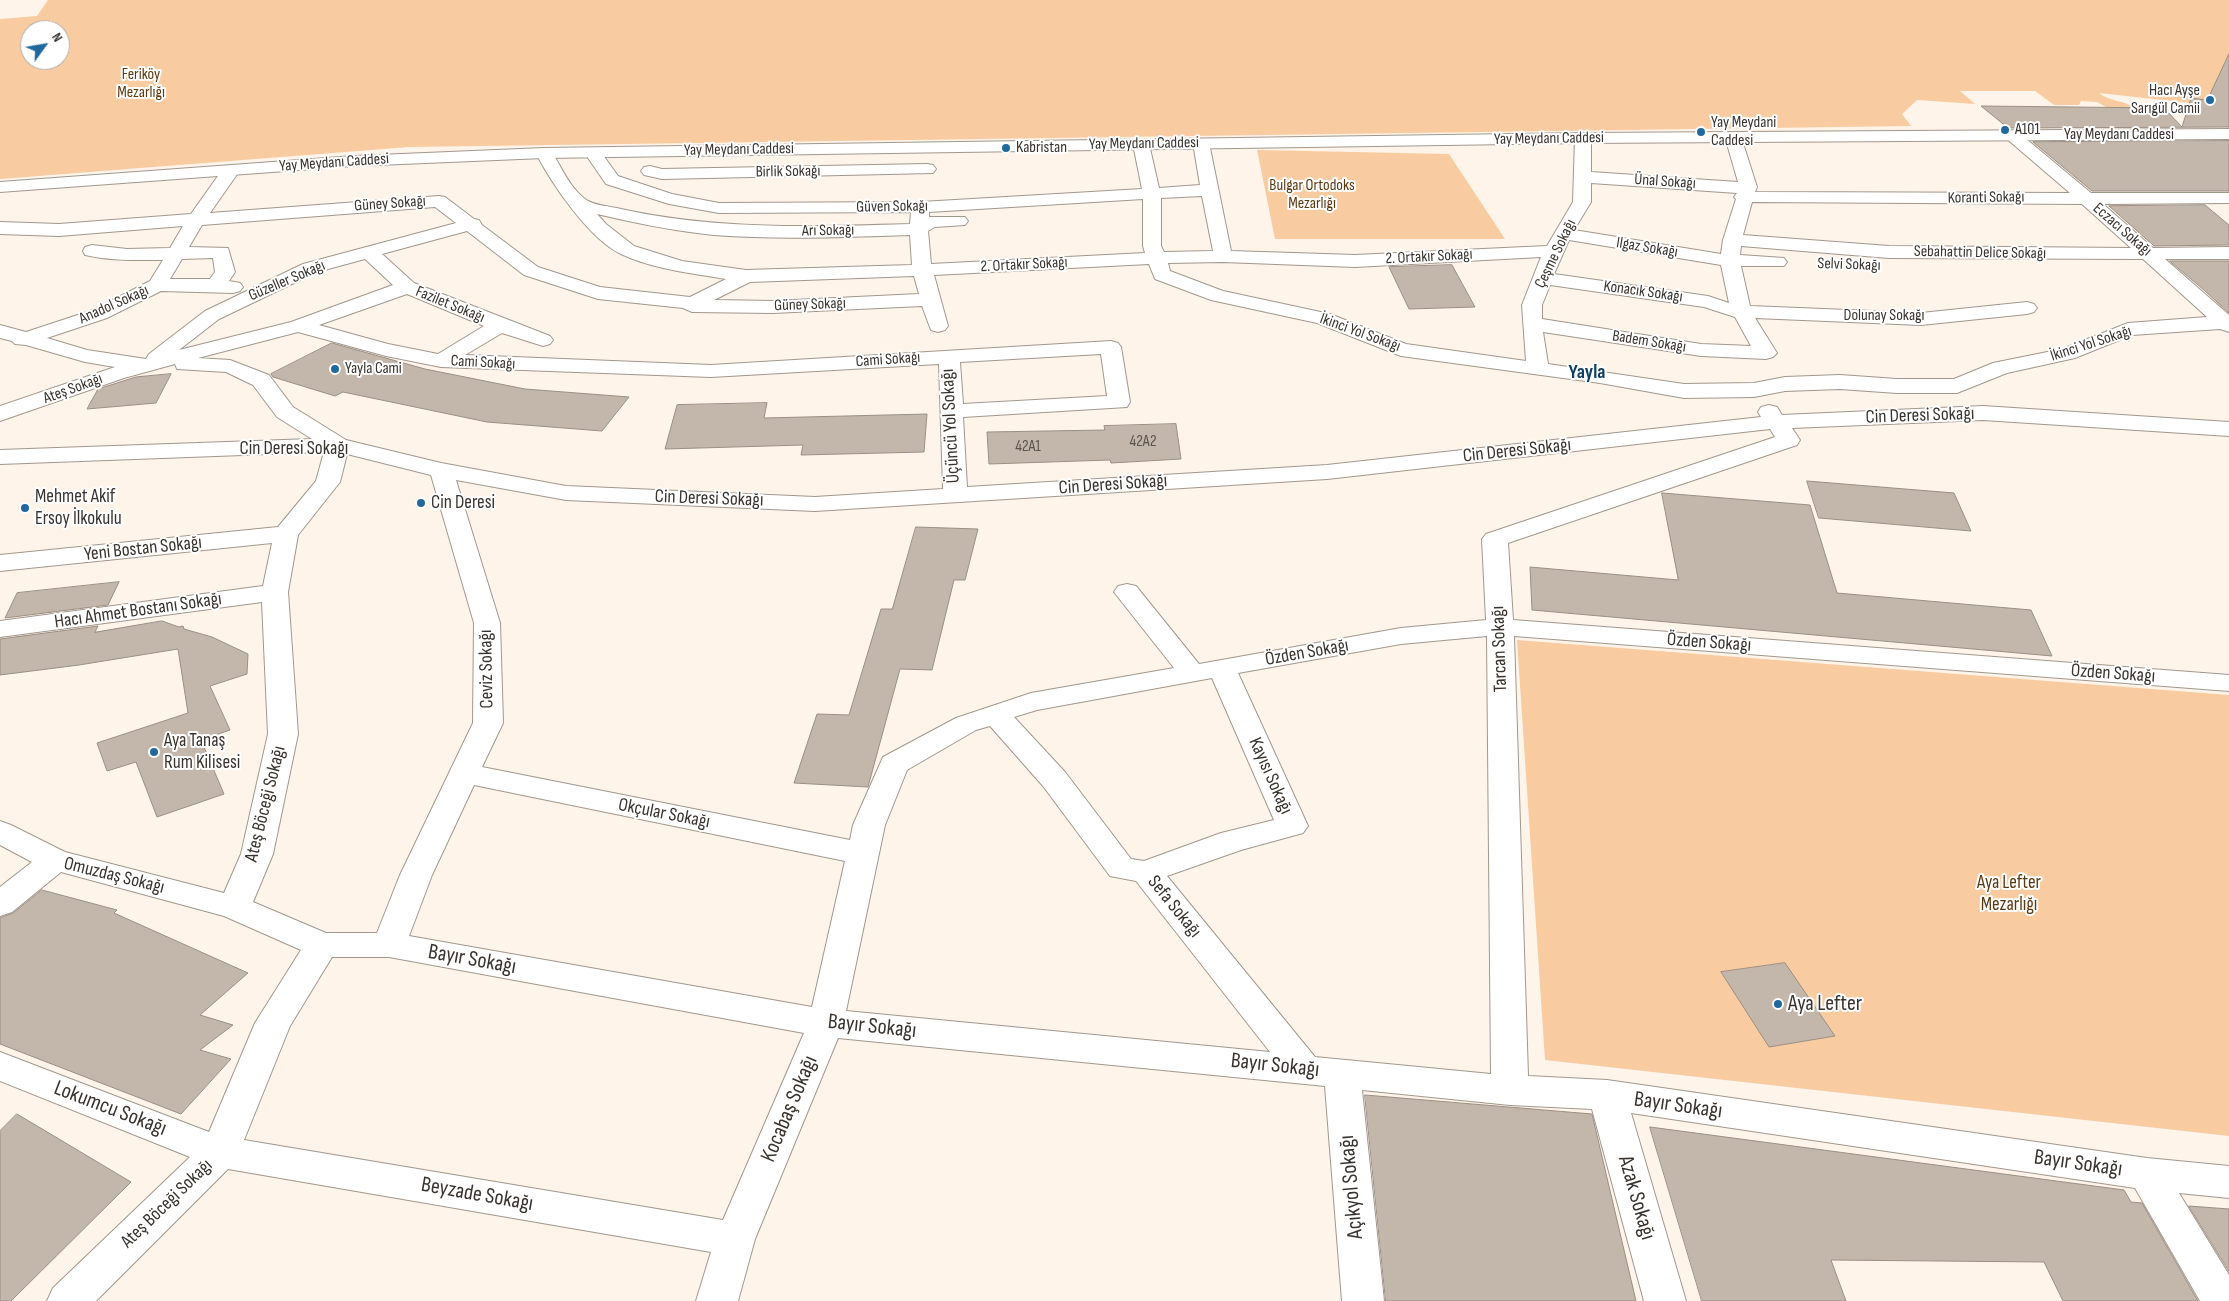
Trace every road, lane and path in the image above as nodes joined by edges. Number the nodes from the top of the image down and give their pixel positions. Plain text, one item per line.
1 (2229, 134) edge
2 (2012, 136) junction
3 (1583, 138) junction
4 (1733, 138) junction
5 (1202, 143) junction
6 (1141, 144) junction
7 (930, 146) junction
8 (592, 152) junction
9 (544, 153) junction
10 (927, 169) junction
11 (231, 170) junction
12 (650, 171) dead end
13 (1582, 177) junction
14 (0, 187) edge
15 (1210, 190) junction
16 (1745, 192) junction
17 (1152, 194) junction
18 (2084, 197) junction
19 (2229, 198) edge
20 (579, 204) junction
21 (920, 207) junction
22 (1039, 218) dead end
23 (196, 220) junction
24 (473, 224) junction
25 (0, 228) edge
26 (919, 229) junction
27 (1563, 234) junction
28 (92, 251) dead end
29 (1553, 251) junction
30 (368, 252) junction
31 (2148, 252) junction
32 (2229, 253) edge
33 (176, 254) junction
34 (1731, 254) junction
35 (1223, 256) junction
36 (1156, 258) junction
37 (925, 270) junction
38 (1968, 270) dead end
39 (746, 276) junction
40 (1543, 278) junction
41 (157, 285) junction
42 (216, 285) junction
43 (408, 287) junction
44 (262, 292) junction
45 (929, 300) junction
46 (691, 306) dead end
47 (2027, 308) dead end
48 (1741, 311) junction
49 (2228, 323) edge
50 (1532, 324) junction
51 (500, 325) junction
52 (298, 326) junction
53 (938, 326) dead end
54 (0, 331) edge
55 (26, 339) junction
56 (543, 340) dead end
57 (0, 345) edge
58 (947, 356) junction
59 (441, 361) junction
60 (147, 365) junction
61 (1538, 370) junction
62 (1957, 386) junction
63 (1754, 390) junction
64 (952, 411) junction
65 (0, 414) edge
66 (1983, 414) junction
67 (1776, 422) junction
68 (2229, 429) edge
69 (338, 445) junction
70 (0, 457) edge
71 (440, 470) junction
72 (955, 495) junction
73 (286, 534) junction
74 (0, 563) edge
75 (275, 592) junction
76 (1127, 592) dead end
77 (1500, 627) junction
78 (0, 629) edge
79 (1222, 668) junction
80 (1192, 673) junction
81 (2229, 683) edge
82 (995, 714) junction
83 (464, 773) junction
84 (0, 832) edge
85 (863, 854) junction
86 (55, 860) junction
87 (1146, 872) junction
88 (0, 904) edge
89 (234, 907) junction
90 (322, 945) junction
91 (389, 945) junction
92 (826, 1023) junction
93 (0, 1066) edge
94 (1304, 1069) junction
95 (1342, 1073) junction
96 (1510, 1090) junction
97 (1607, 1095) junction
98 (220, 1152) junction
99 (2147, 1174) junction
100 (2229, 1182) edge
101 (735, 1239) junction
102 (68, 1301) edge
103 (717, 1301) edge
104 (1363, 1301) edge
105 (1665, 1301) edge
106 (2222, 1301) edge

1 - 2 street, Yay Meydanı Caddesi
2 - 4 street, Yay Meydanı Caddesi
2 - 18 street, Eczacı Sokağı
3 - 4 street, Yay Meydanı Caddesi
3 - 5 street, Yay Meydanı Caddesi
3 - 13 street, Çeşme Sokağı
4 - 16 street
5 - 6 street, Yay Meydanı Caddesi
5 - 15 street
6 - 7 street, Yay Meydanı Caddesi
6 - 17 street, İkinci Yol Sokağı
7 - 8 street, Yay Meydanı Caddesi
7 - 10 street
8 - 9 street, Yay Meydanı Caddesi
8 - 21 street, Güven Sokağı
9 - 11 street, Yay Meydanı Caddesi
9 - 20 street, 2. Ortakır Sokağı
10 - 12 street, Birlik Sokağı
10 - 21 street
11 - 14 street, Yay Meydanı Caddesi
11 - 23 street, Anadol Sokağı
13 - 16 street, Ünal Sokağı
13 - 27 street, Çeşme Sokağı
15 - 17 street, Güven Sokağı
15 - 35 street
16 - 18 street, Koranti Sokağı
16 - 34 street
17 - 21 street, Güven Sokağı
17 - 36 street, İkinci Yol Sokağı
18 - 19 street, Koranti Sokağı
18 - 31 street, Eczacı Sokağı
20 - 26 street, Arı Sokağı
20 - 39 street, 2. Ortakır Sokağı
21 - 26 street
22 - 26 street, Arı Sokağı
23 - 24 street, Güney Sokağı
23 - 25 street, Güney Sokağı
23 - 33 street, Anadol Sokağı
24 - 30 street, Güzeller Sokağı
24 - 39 street, Güney Sokağı
26 - 37 street
27 - 29 street, Çeşme Sokağı
27 - 34 street, Ilgaz Sokağı
28 - 33 street
29 - 35 street, 2. Ortakır Sokağı
29 - 40 street, Çeşme Sokağı
30 - 43 street, Fazilet Sokağı
30 - 44 street, Güzeller Sokağı
31 - 32 street, Sebahattin Delice Sokağı
31 - 34 street, Sebahattin Delice Sokağı
31 - 49 street, Eczacı Sokağı
33 - 41 street, Anadol Sokağı
33 - 42 street
34 - 38 street, Selvi Sokağı
34 - 48 street
35 - 36 street, 2. Ortakır Sokağı
36 - 37 street, 2. Ortakır Sokağı
36 - 61 street, İkinci Yol Sokağı
37 - 39 street, 2. Ortakır Sokağı
37 - 45 street
40 - 48 street, Konacık Sokağı
40 - 50 street, Çeşme Sokağı
41 - 42 street
41 - 55 street, Anadol Sokağı
42 - 44 street
43 - 51 street, Fazilet Sokağı
43 - 52 street, Cami Sokağı
44 - 60 street, Güzeller Sokağı
45 - 46 street, Güney Sokağı
45 - 53 street
47 - 48 street, Dolunay Sokağı
48 - 50 street, Badem Sokağı
49 - 62 street, İkinci Yol Sokağı
50 - 61 street, Çeşme Sokağı
51 - 56 street, Fazilet Sokağı
51 - 59 street, Cami Sokağı
52 - 59 street, Cami Sokağı
52 - 60 street, Cami Sokağı
54 - 55 street
55 - 57 street, Anadol Sokağı
55 - 60 street
58 - 59 street, Cami Sokağı
58 - 64 street, Üçüncü Yol Sokağı
58 - 64 street, Cami Sokağı
60 - 65 street, Ateş Sokağı
60 - 69 street
61 - 63 street, İkinci Yol Sokağı
62 - 63 street, İkinci Yol Sokağı
62 - 66 street
63 - 67 street
64 - 72 street, Üçüncü Yol Sokağı
66 - 67 street, Cin Deresi Sokağı
66 - 68 street, Cin Deresi Sokağı
67 - 72 street, Cin Deresi Sokağı
67 - 77 street, Tarcan Sokağı
69 - 70 street, Cin Deresi Sokağı
69 - 71 street, Cin Deresi Sokağı
69 - 73 street, Ateş Böceği Sokağı
71 - 72 street, Cin Deresi Sokağı
71 - 83 street, Ceviz Sokağı
73 - 74 street, Yeni Bostan Sokağı
73 - 75 street, Ateş Böceği Sokağı
75 - 78 street, Hacı Ahmet Bostanı Sokağı
75 - 89 street, Ateş Böceği Sokağı
76 - 80 street
77 - 79 street, Özden Sokağı
77 - 81 street, Özden Sokağı
77 - 96 street, Tarcan Sokağı
79 - 80 street, Özden Sokağı
79 - 87 street, Kayısı Sokağı
80 - 82 street, Özden Sokağı
82 - 85 street, Özden Sokağı
82 - 87 street, Sefa Sokağı
83 - 85 street, Okçular Sokağı
83 - 91 street, Ceviz Sokağı
84 - 86 street, Omuzdaş Sokağı
85 - 92 street, Kocabaş Sokağı
86 - 88 street
86 - 89 street, Omuzdaş Sokağı
87 - 94 street, Sefa Sokağı
89 - 90 street
90 - 91 street, Bayır Sokağı
90 - 98 street, Ateş Böceği Sokağı
91 - 92 street, Bayır Sokağı
92 - 94 street, Bayır Sokağı
92 - 101 street, Kocabaş Sokağı
93 - 98 street, Lokumcu Sokağı
94 - 95 street, Bayır Sokağı
95 - 96 street, Bayır Sokağı
95 - 104 street, Açıkyol Sokağı
96 - 97 street, Bayır Sokağı
97 - 99 street, Bayır Sokağı
97 - 105 street, Azak Sokağı
98 - 101 street, Beyzade Sokağı
98 - 102 street, Ateş Böceği Sokağı
99 - 100 street, Bayır Sokağı
99 - 106 street
101 - 103 street, Kocabaş Sokağı

